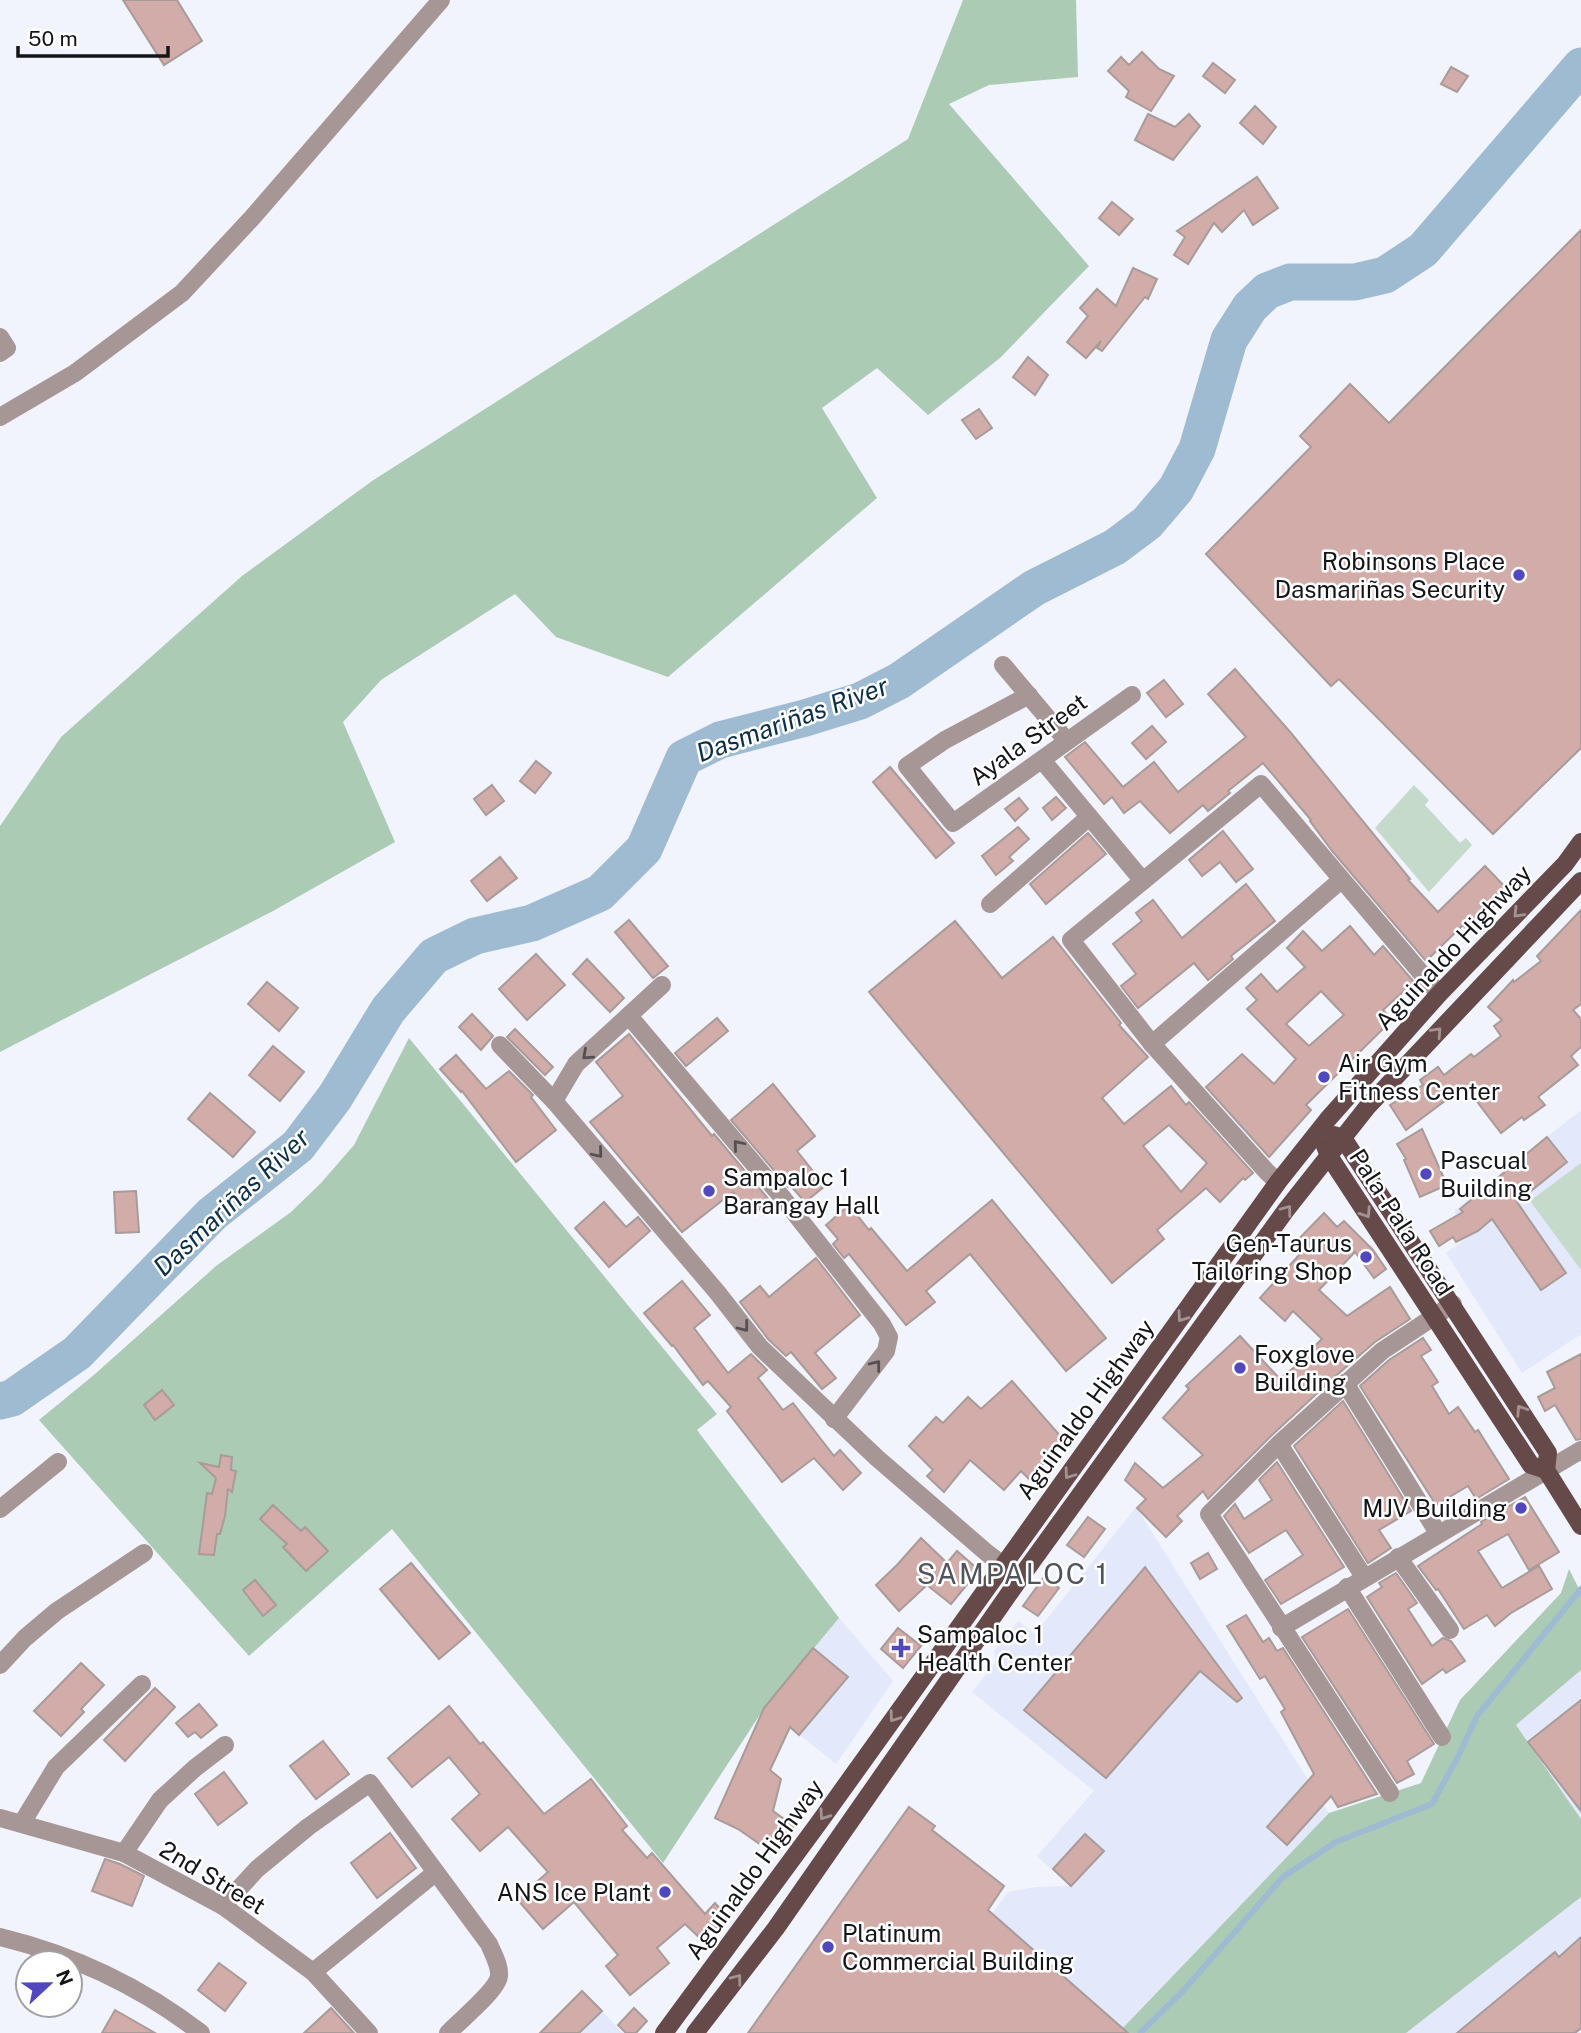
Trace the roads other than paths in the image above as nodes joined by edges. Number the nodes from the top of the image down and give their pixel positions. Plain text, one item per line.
1 (441, 0) edge
2 (0, 337) edge
3 (0, 353) edge
4 (0, 417) edge
5 (1003, 665) dead end
6 (1029, 695) junction
7 (1132, 695) dead end
8 (1068, 741) junction
9 (1042, 760) junction
10 (1090, 817) junction
11 (1581, 842) edge
12 (1565, 864) junction
13 (1341, 880) junction
14 (1143, 881) junction
15 (1576, 887) edge
16 (990, 904) dead end
17 (662, 985) dead end
18 (1439, 994) junction
19 (629, 1016) junction
20 (1152, 1044) junction
21 (500, 1045) dead end
22 (554, 1101) junction
23 (1320, 1129) junction
24 (1343, 1138) junction
25 (1329, 1156) junction
26 (1278, 1182) junction
27 (1453, 1304) junction
28 (1434, 1316) junction
29 (1345, 1383) junction
30 (834, 1419) junction
31 (1279, 1444) junction
32 (1581, 1450) edge
33 (58, 1462) dead end
34 (1546, 1470) junction
35 (0, 1509) edge
36 (1581, 1526) edge
37 (1438, 1533) junction
38 (144, 1553) dead end
39 (1398, 1556) junction
40 (1003, 1566) junction
41 (1364, 1577) junction
42 (1020, 1578) junction
43 (1347, 1587) junction
44 (1281, 1628) junction
45 (1450, 1630) dead end
46 (0, 1665) edge
47 (142, 1684) dead end
48 (1442, 1737) dead end
49 (225, 1745) dead end
50 (1390, 1793) dead end
51 (0, 1818) edge
52 (22, 1823) junction
53 (124, 1853) junction
54 (435, 1873) junction
55 (223, 1906) junction
56 (0, 1937) edge
57 (313, 1972) junction
58 (676, 2018) junction
59 (201, 2033) edge
60 (369, 2033) edge
61 (447, 2033) edge
62 (664, 2033) edge
63 (693, 2033) edge

1 - 4 street
2 - 3 street
5 - 6 street
6 - 8 street
6 - 9 street, Ayala Street
7 - 8 street, Ayala Street
8 - 9 street, Ayala Street
9 - 10 street
10 - 14 street
10 - 16 street
11 - 12 main road, Aguinaldo Highway
12 - 15 main road
12 -> 18 main road, Aguinaldo Highway
13 - 14 street
13 - 18 street
13 - 20 street
14 - 20 street
24 -> 15 main road, Aguinaldo Highway
17 - 19 street
18 - 23 main road, Aguinaldo Highway
19 -> 22 street
30 -> 19 street
20 - 26 street
21 - 22 street
22 -> 30 street
23 - 24 main road, Pala-Pala Road
23 - 25 main road, Pala-Pala Road
23 - 26 main road, Aguinaldo Highway
24 - 25 main road, Aguinaldo Highway
24 - 27 main road, Pala-Pala Road
25 -> 28 main road, Pala-Pala Road
42 -> 25 main road, Aguinaldo Highway
26 -> 40 main road, Aguinaldo Highway
27 - 28 street
34 -> 27 main road, Pala-Pala Road
28 - 29 street
28 - 34 main road, Pala-Pala Road
29 - 31 street
29 - 37 street
30 - 40 street
31 - 41 street
31 - 44 street
32 - 34 street
33 - 35 street
34 - 36 main road, Pala-Pala Road
34 - 37 street
37 - 39 street
38 - 46 street
39 - 41 street
39 - 45 street
40 - 42 street
40 -> 58 main road, Aguinaldo Highway
41 - 43 street
63 -> 42 main road, Aguinaldo Highway
43 - 44 street
43 - 48 street
44 - 50 street
47 - 52 street
49 - 53 street
51 - 52 street, 2nd Street
52 - 53 street, 2nd Street
53 - 55 street, 2nd Street
54 - 55 street
54 - 57 street
54 - 61 street
55 - 57 street, 2nd Street
56 - 59 street
57 - 60 street, 2nd Street
58 - 62 main road, Aguinaldo Highway
58 - 63 main road

